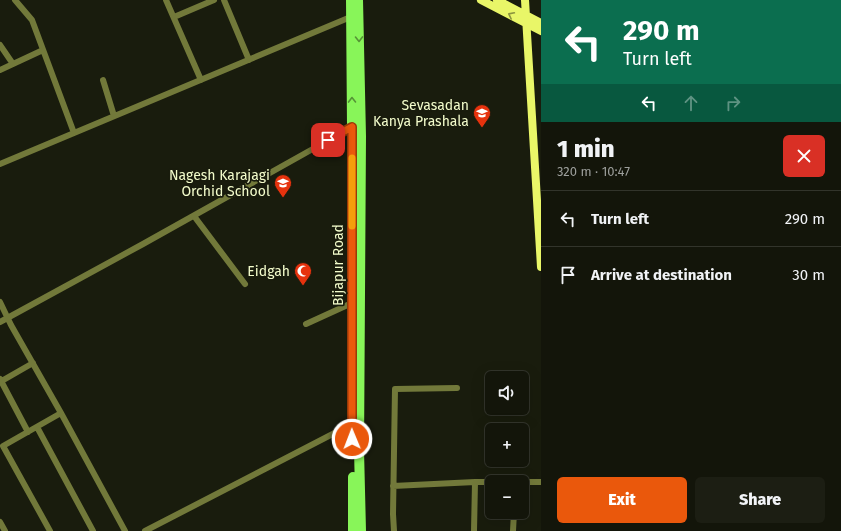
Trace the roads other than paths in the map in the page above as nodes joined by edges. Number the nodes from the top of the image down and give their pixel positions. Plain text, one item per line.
1 (15, 0) edge
2 (166, 0) edge
3 (214, 0) edge
4 (224, 0) edge
5 (351, 0) edge
6 (358, 0) edge
7 (481, 0) edge
8 (497, 0) edge
9 (525, 0) edge
10 (355, 16) junction
11 (174, 17) junction
12 (526, 19) junction
13 (541, 23) edge
14 (541, 31) edge
15 (0, 45) edge
16 (43, 50) junction
17 (249, 60) junction
18 (13, 64) junction
19 (0, 70) edge
20 (103, 80) dead end
21 (201, 80) junction
22 (114, 116) junction
23 (356, 127) junction
24 (74, 133) junction
25 (0, 164) edge
26 (194, 216) junction
27 (540, 243) edge
28 (541, 267) edge
29 (244, 284) dead end
30 (0, 302) edge
31 (352, 303) junction
32 (8, 317) junction
33 (0, 322) edge
34 (306, 324) dead end
35 (33, 363) junction
36 (0, 381) edge
37 (457, 388) dead end
38 (61, 413) junction
39 (352, 424) junction
40 (37, 427) junction
41 (28, 432) junction
42 (1, 447) edge
43 (475, 482) junction
44 (485, 482) edge
45 (529, 482) edge
46 (541, 482) edge
47 (394, 486) junction
48 (514, 519) edge
49 (0, 522) edge
50 (5, 531) edge
51 (50, 531) edge
52 (93, 531) edge
53 (125, 531) edge
54 (145, 531) edge
55 (353, 531) edge
56 (361, 531) edge
57 (394, 531) edge
58 (474, 531) edge
59 (513, 531) edge

1 - 16 street
2 - 11 street
3 - 11 street
4 - 17 street
5 - 10 main road, Bijapur Road
6 - 10 main road
12 -> 7 street
8 - 12 street
9 - 12 street
10 - 17 street
10 - 23 main road, Bijapur Road
11 - 21 street
12 - 13 street
12 - 14 street
12 - 27 street
15 - 18 street
16 - 18 street
16 - 24 street
17 - 21 street
18 - 19 street
20 - 22 street
21 - 22 street
22 - 24 street
23 - 26 street
23 - 31 main road, Bijapur Road
23 - 56 main road
24 - 25 street
26 - 29 street
26 - 32 street
27 - 28 street
30 - 32 street
31 - 34 street
31 - 39 main road, Bijapur Road
32 - 33 street
32 - 35 street
35 - 36 street
35 - 38 street
36 - 41 street
37 - 47 street
38 - 40 street
38 - 53 street
39 - 54 street
39 - 55 main road, Bijapur Road
40 - 41 street
40 - 52 street
41 - 42 street
42 - 51 street
43 - 44 street
43 - 47 street
43 - 58 street
45 - 46 street
47 - 57 street
48 - 59 street
49 - 50 street

